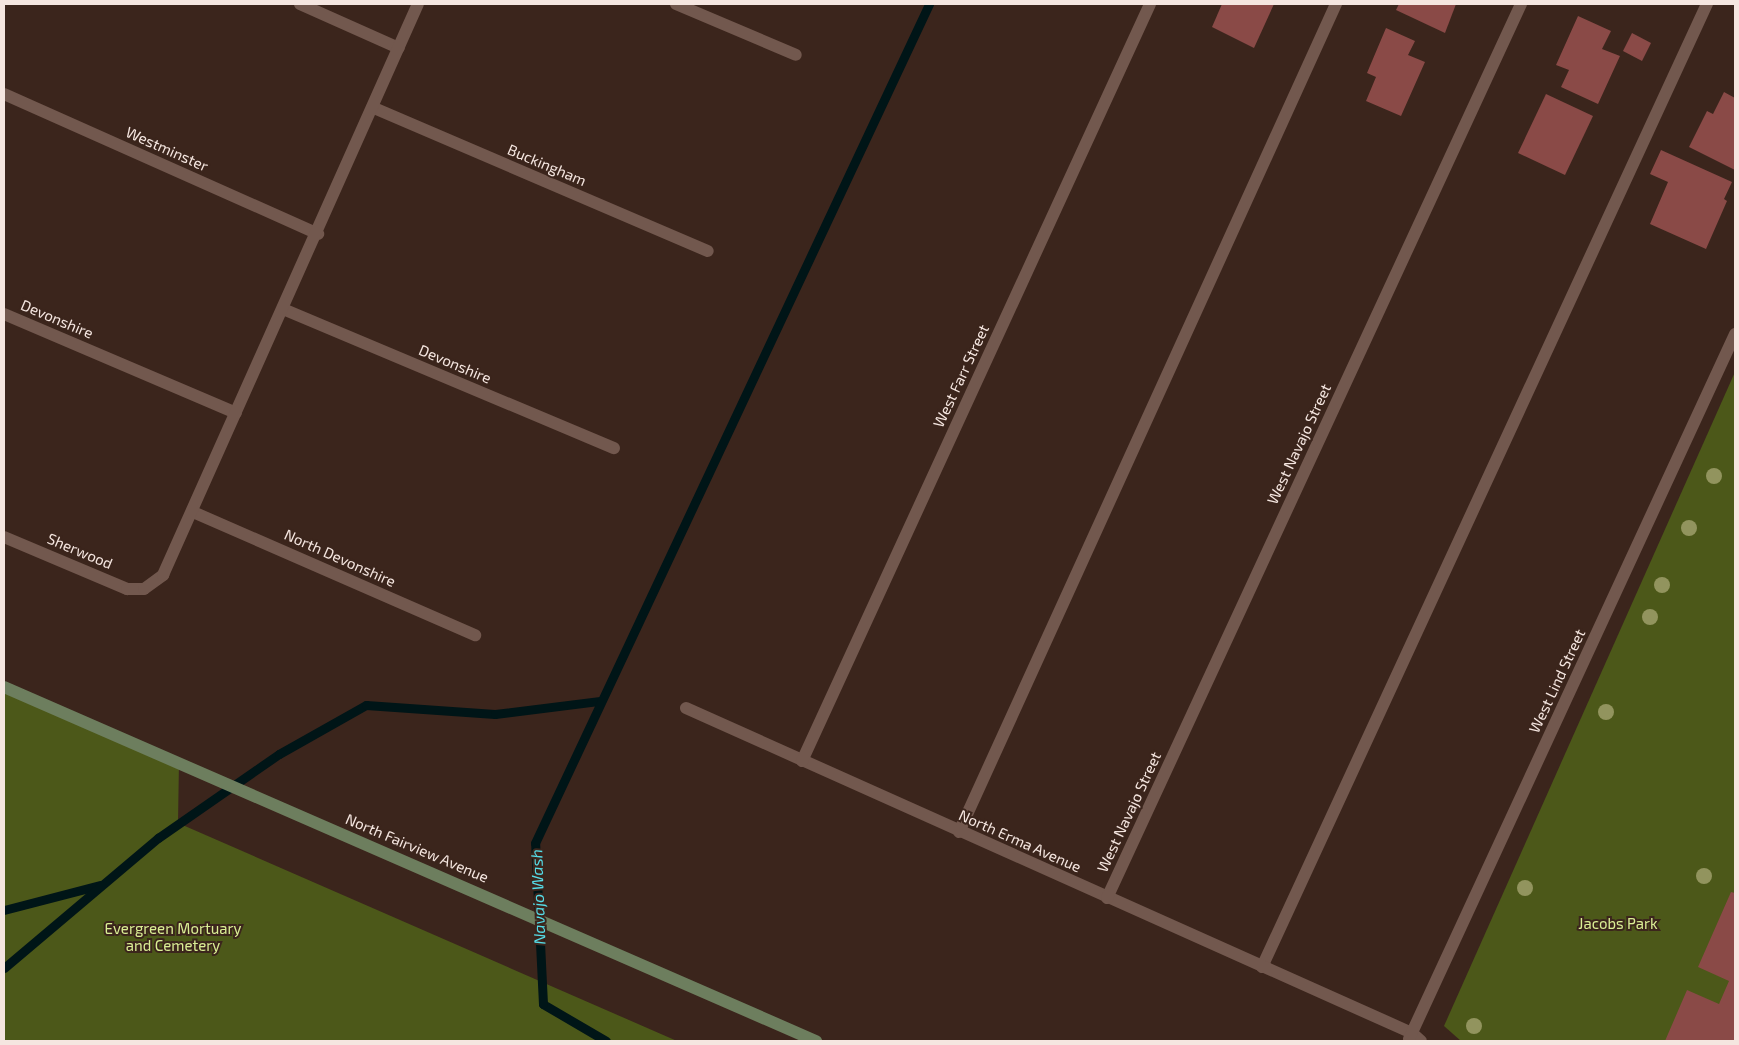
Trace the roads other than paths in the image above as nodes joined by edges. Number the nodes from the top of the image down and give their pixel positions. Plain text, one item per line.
1 (300, 4) edge
2 (418, 4) edge
3 (676, 4) edge
4 (1150, 4) edge
5 (1336, 4) edge
6 (1520, 4) edge
7 (1707, 4) edge
8 (399, 48) junction
9 (796, 55) dead end
10 (4, 94) edge
11 (374, 108) junction
12 (318, 234) junction
13 (708, 251) dead end
14 (283, 309) junction
15 (4, 314) edge
16 (1735, 334) edge
17 (236, 413) junction
18 (614, 448) dead end
19 (193, 512) junction
20 (4, 537) edge
21 (475, 635) dead end
22 (4, 687) edge
23 (686, 708) dead end
24 (802, 761) junction
25 (959, 832) junction
26 (1107, 898) junction
27 (1262, 967) junction
28 (1414, 1039) edge
29 (816, 1041) edge

1 - 8 street
2 - 8 street
3 - 9 street
4 - 24 street, West Farr Street
5 - 25 street
6 - 26 street, West Navajo Street
7 - 27 street
8 - 11 street
10 - 12 street, Westminster
11 - 12 street
11 - 13 street, Buckingham
12 - 14 street
14 - 17 street
14 - 18 street, Devonshire
15 - 17 street, Devonshire
16 - 28 street, West Lind Street
17 - 19 street
19 - 20 street, Sherwood
19 - 21 street, North Devonshire
22 - 29 street, North Fairview Avenue
23 - 24 street, North Erma Avenue
24 - 25 street, North Erma Avenue
25 - 26 street, North Erma Avenue
26 - 27 street, North Erma Avenue
27 - 28 street, North Erma Avenue

